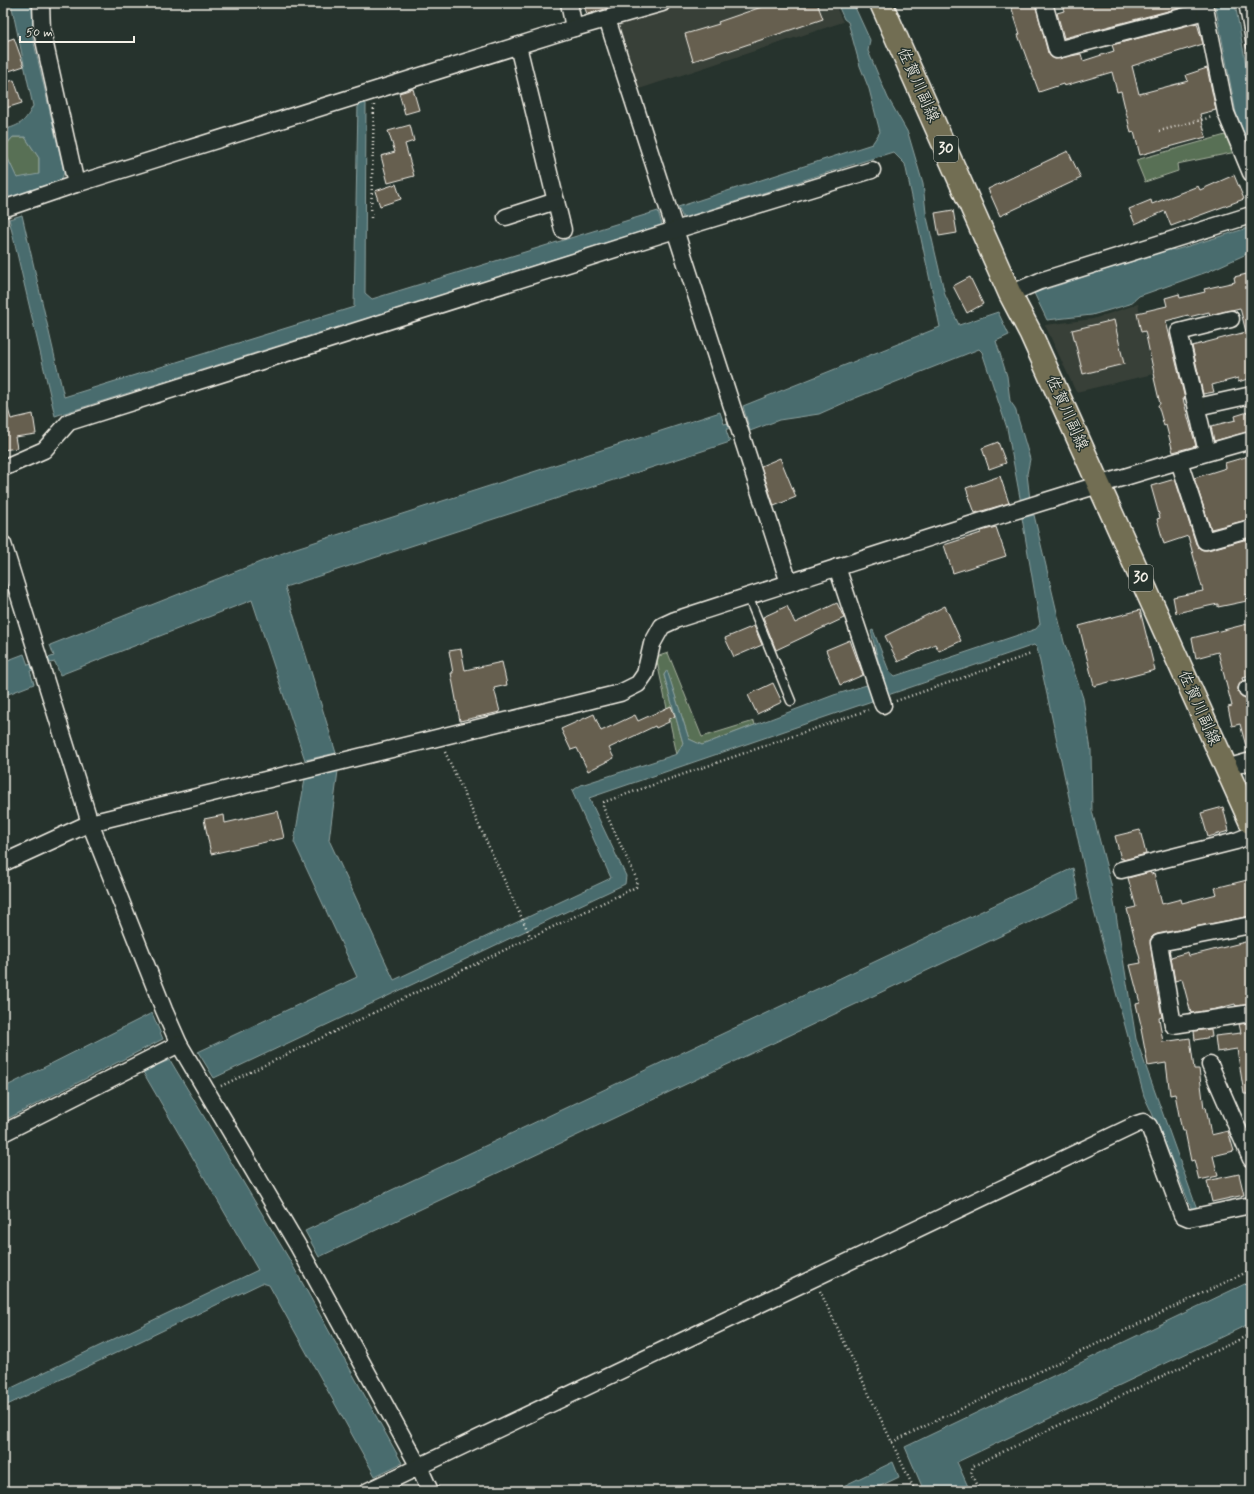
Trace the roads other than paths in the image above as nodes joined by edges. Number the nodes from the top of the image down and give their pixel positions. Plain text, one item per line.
1 (41, 3) edge
2 (569, 3) edge
3 (662, 3) edge
4 (882, 3) edge
5 (1044, 3) edge
6 (1243, 3) edge
7 (1205, 7) edge
8 (607, 19) junction
9 (574, 28) junction
10 (518, 46) junction
11 (1251, 46) edge
12 (872, 170) dead end
13 (1251, 173) edge
14 (76, 184) junction
15 (556, 201) junction
16 (3, 209) edge
17 (1251, 215) edge
18 (506, 217) dead end
19 (563, 230) dead end
20 (675, 230) junction
21 (1010, 294) junction
22 (1231, 319) dead end
23 (1247, 396) dead end
24 (1197, 407) junction
25 (1251, 440) edge
26 (1207, 452) junction
27 (1179, 461) junction
28 (3, 468) edge
29 (1099, 485) junction
30 (1251, 528) edge
31 (3, 544) edge
32 (836, 567) junction
33 (789, 583) junction
34 (748, 596) junction
35 (790, 701) dead end
36 (881, 701) road end
37 (1251, 761) edge
38 (1226, 768) junction
39 (90, 823) junction
40 (1251, 823) edge
41 (1251, 834) edge
42 (3, 863) edge
43 (1121, 870) dead end
44 (1251, 924) edge
45 (1251, 1013) edge
46 (179, 1044) junction
47 (1210, 1065) dead end
48 (3, 1133) edge
49 (1251, 1159) edge
50 (1251, 1205) edge
51 (419, 1467) junction
52 (368, 1491) edge
53 (430, 1491) edge

1 - 14 street
2 - 9 street
3 - 8 street
4 - 21 main road, 佐賀川副線 / 30
5 - 7 street
6 - 11 lane
7 - 13 street
8 - 9 street
8 - 20 street
9 - 10 street
10 - 14 street
10 - 15 street
12 - 20 street
14 - 16 street
15 - 18 street
15 - 19 street
17 - 21 street
20 - 28 street
20 - 33 street
21 - 29 main road, 佐賀川副線 / 30
22 - 24 street
23 - 24 street
24 - 26 street
25 - 26 street
26 - 27 street
27 - 29 street
27 - 30 street
29 - 32 street
29 - 38 main road, 佐賀川副線 / 30
31 - 39 street
32 - 33 street
32 - 36 street
33 - 34 street
34 - 35 lane
34 - 39 street
37 - 38 street
38 - 40 main road, 佐賀川副線 / 30
39 - 42 street
39 - 46 street
41 - 43 street
44 - 45 street
46 - 48 street
46 - 51 street
47 - 49 street
50 - 51 street
51 - 52 street
51 - 53 street

